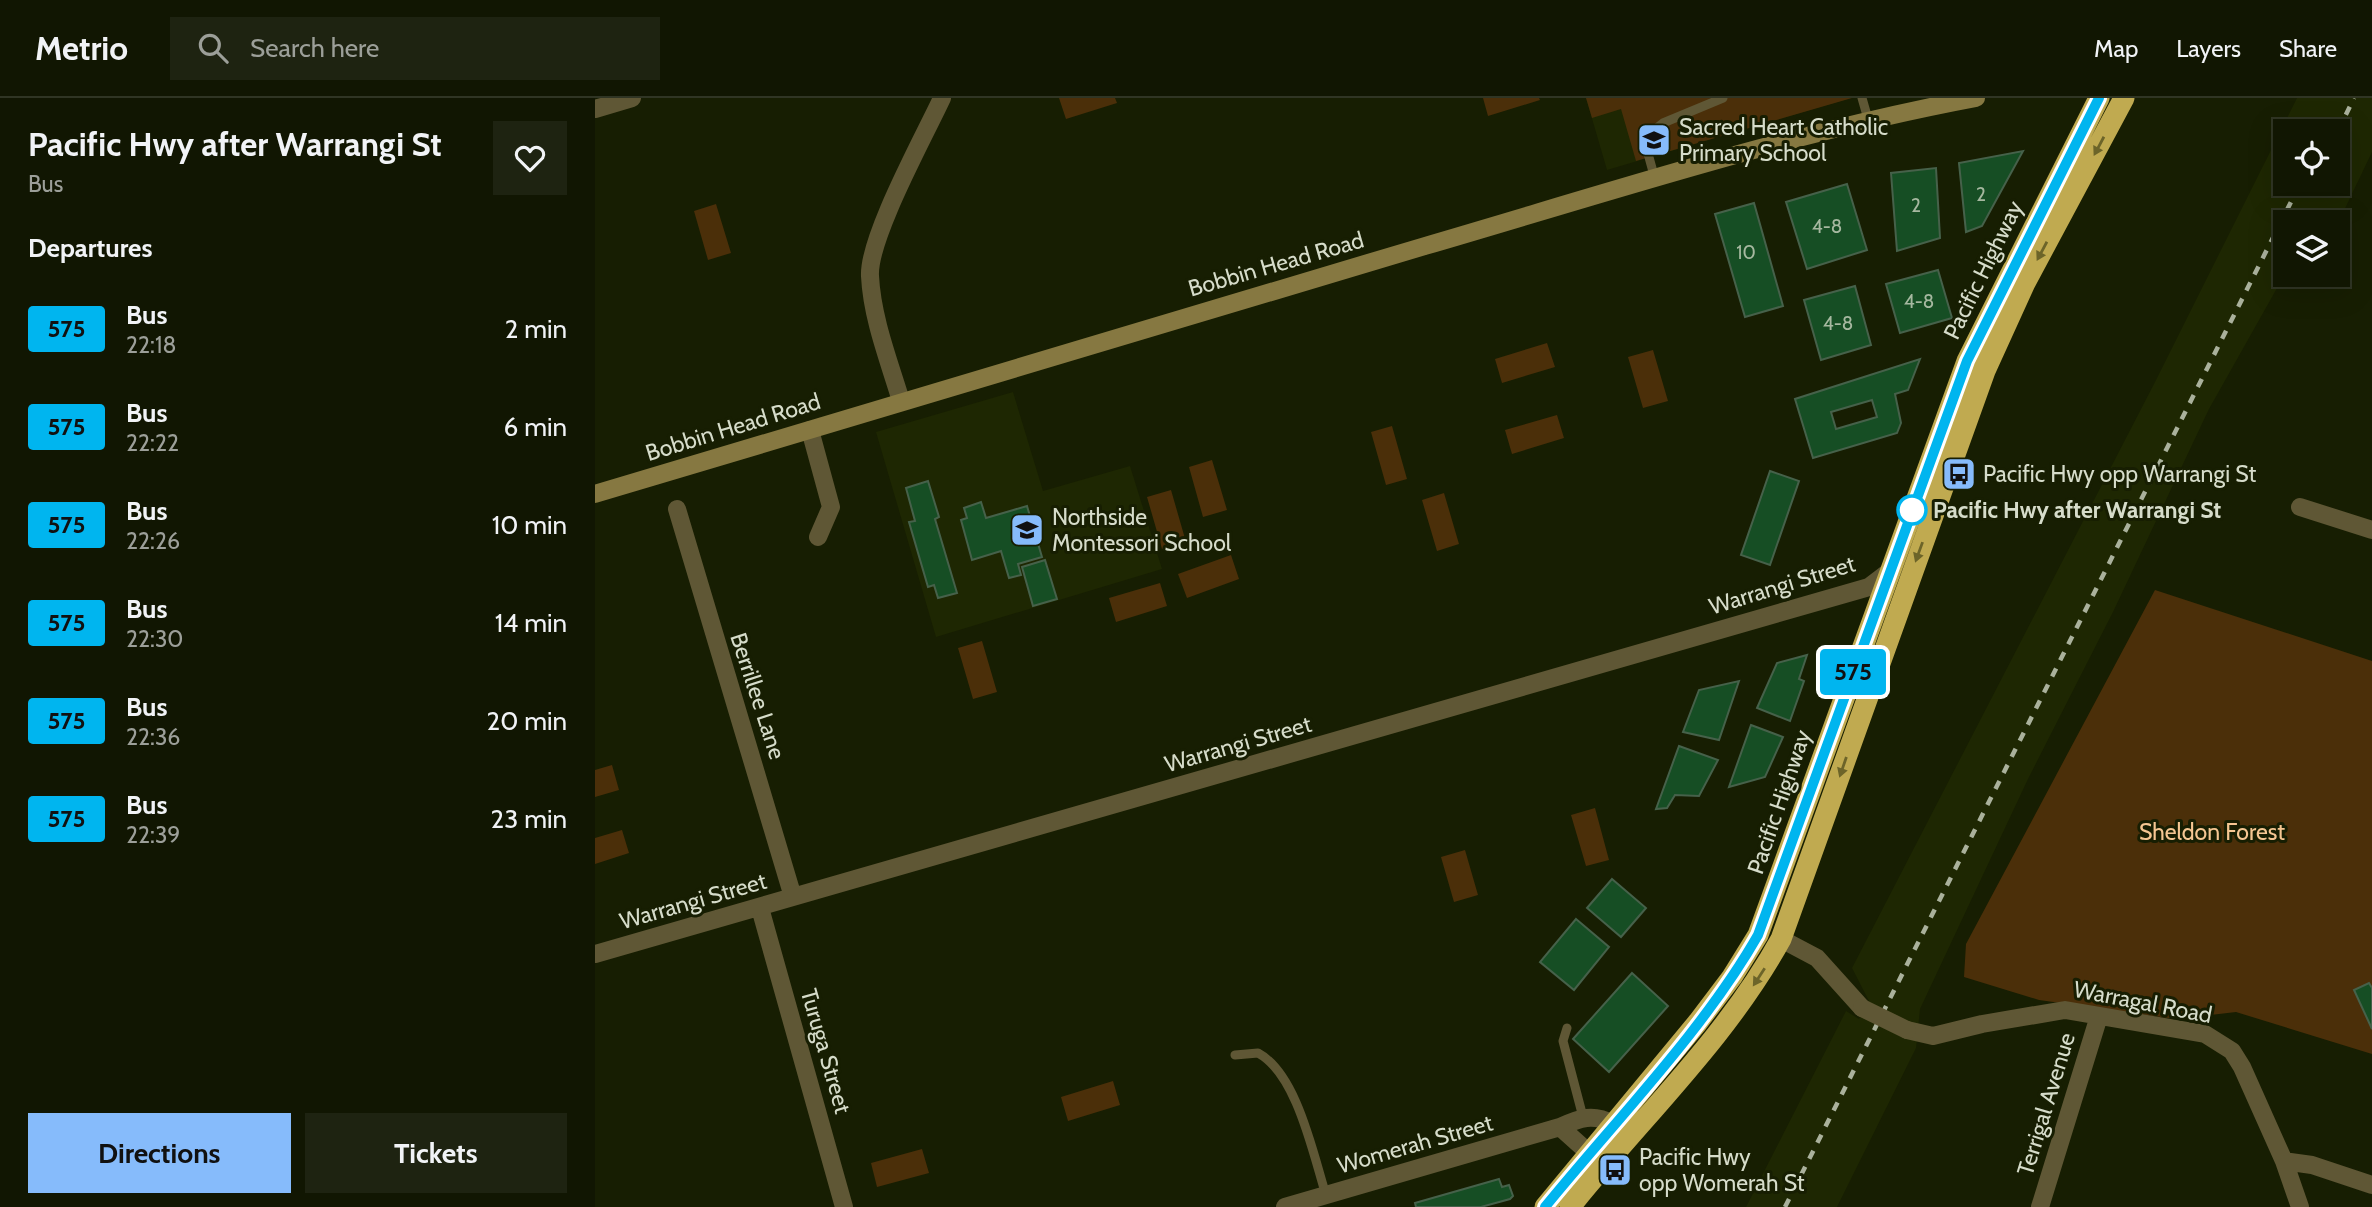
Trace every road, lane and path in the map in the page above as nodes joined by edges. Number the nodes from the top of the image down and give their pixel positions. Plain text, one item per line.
1 (632, 98) edge
2 (942, 98) edge
3 (1723, 98) edge
4 (1862, 98) edge
5 (1976, 98) edge
6 (2099, 98) edge
7 (2122, 99) edge
8 (595, 109) edge
9 (1868, 119) junction
10 (1655, 179) junction
11 (901, 401) junction
12 (810, 430) junction
13 (595, 494) edge
14 (2300, 507) dead end
15 (677, 509) dead end
16 (2372, 530) edge
17 (818, 537) dead end
18 (1890, 571) junction
19 (793, 897) junction
20 (760, 908) junction
21 (1781, 939) junction
22 (595, 954) edge
23 (2099, 1016) junction
24 (1567, 1028) dead end
25 (1235, 1055) dead end
26 (1583, 1116) junction
27 (1613, 1124) junction
28 (1560, 1127) junction
29 (1589, 1153) junction
30 (2284, 1161) junction
31 (2372, 1185) edge
32 (1326, 1195) junction
33 (844, 1207) edge
34 (1285, 1207) edge
35 (1545, 1207) edge
36 (1570, 1207) edge
37 (2040, 1207) edge
38 (2300, 1207) edge

1 - 8 street
2 - 11 street
3 - 10 lane
4 - 9 lane
5 - 9 main road, Bobbin Head Road
6 - 18 highway, Pacific Highway
7 -> 21 highway, Pacific Highway
9 - 10 main road, Bobbin Head Road
10 - 11 main road, Bobbin Head Road
11 - 12 main road, Bobbin Head Road
12 - 13 main road, Bobbin Head Road
12 - 17 street
14 - 16 street
15 - 19 street, Berrillee Lane
18 - 19 street, Warrangi Street
18 - 27 highway, Pacific Highway
19 - 20 street, Warrangi Street
20 - 22 street, Warrangi Street
20 - 33 street, Turuga Street
21 - 23 street, Warragal Road, bridge
21 -> 36 highway, Pacific Highway
23 - 30 street, Warragal Road
23 - 37 street, Terrigal Avenue
24 - 26 lane
25 - 32 lane
26 - 27 street
26 - 28 street, Womerah Street
27 - 29 highway, Pacific Highway
28 - 29 street
28 - 32 street, Womerah Street
29 - 35 highway, Pacific Highway
30 - 31 street
30 - 38 street, Warragal Road
32 - 34 street, Womerah Street

